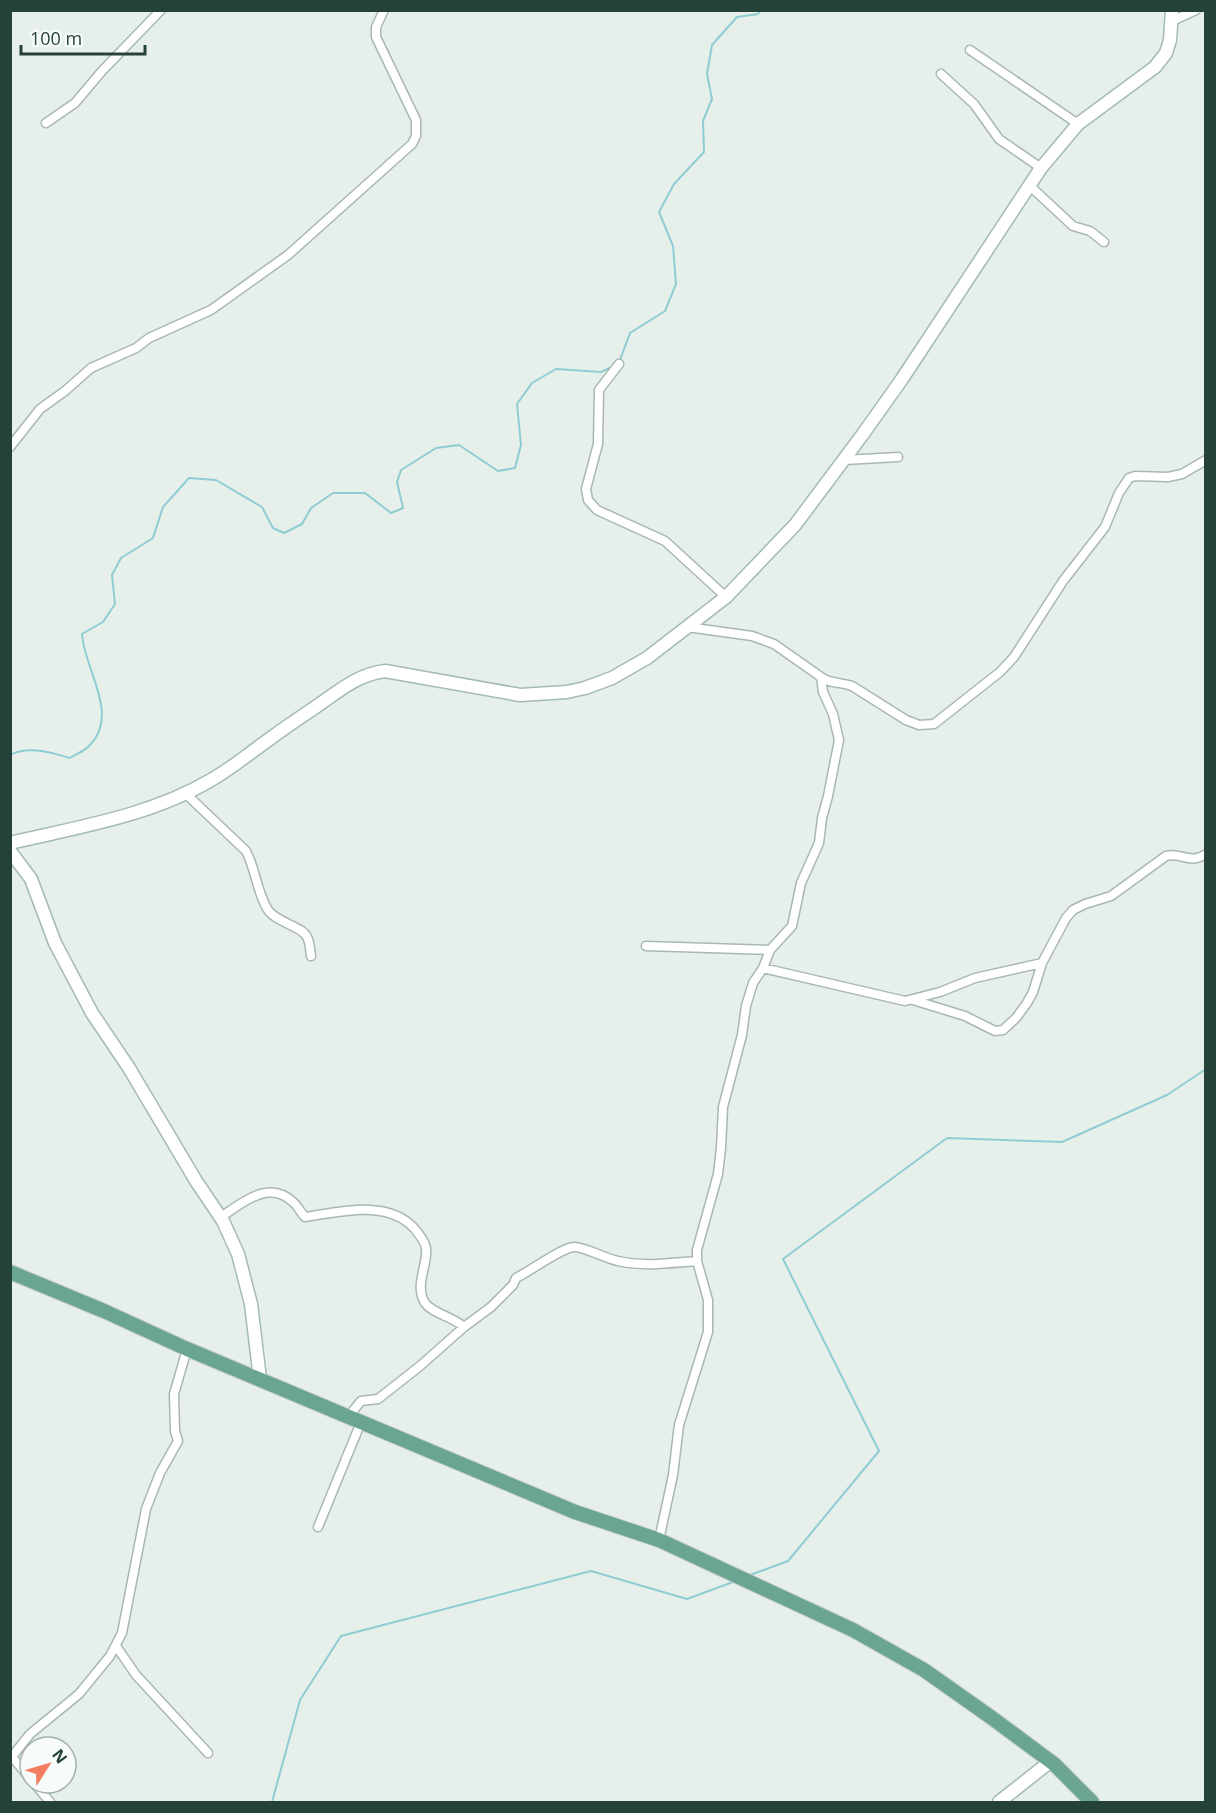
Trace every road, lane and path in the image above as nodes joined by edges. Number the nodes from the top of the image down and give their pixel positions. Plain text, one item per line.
1 (161, 10) edge
2 (384, 10) edge
3 (1196, 10) edge
4 (1172, 16) edge
5 (970, 50) dead end
6 (941, 74) dead end
7 (46, 123) dead end
8 (1078, 124) junction
9 (1041, 168) junction
10 (1030, 186) junction
11 (1104, 242) dead end
12 (619, 364) dead end
13 (10, 447) edge
14 (898, 457) dead end
15 (844, 460) junction
16 (1206, 460) edge
17 (726, 597) junction
18 (686, 627) junction
19 (821, 677) junction
20 (185, 793) junction
21 (10, 843) edge
22 (10, 851) edge
23 (1206, 854) edge
24 (646, 946) dead end
25 (770, 950) junction
26 (311, 956) dead end
27 (1041, 963) junction
28 (764, 968) junction
29 (913, 1000) junction
30 (221, 1217) junction
31 (697, 1261) junction
32 (10, 1272) edge
33 (464, 1327) junction
34 (188, 1349) junction
35 (260, 1379) junction
36 (354, 1420) junction
37 (318, 1527) dead end
38 (659, 1540) junction
39 (116, 1646) junction
40 (208, 1753) dead end
41 (11, 1758) edge
42 (1051, 1761) junction
43 (999, 1803) edge
44 (1092, 1803) edge

1 - 7 street
2 - 13 street
3 - 4 street
4 - 8 street
5 - 8 street
6 - 9 street
8 - 9 street
9 - 10 street
10 - 11 street
10 - 15 street
12 - 17 street
14 - 15 street
15 - 17 street
16 - 19 street
17 - 18 street
18 - 19 street
18 - 20 street
19 - 25 street
20 - 21 street
20 - 26 street
22 - 30 street
23 - 27 street
24 - 25 street
25 - 28 street
27 - 29 street
27 - 29 street
28 - 29 street
28 - 31 street
30 - 33 street
30 - 35 street
31 - 33 street
31 - 38 street
32 - 34 main road
33 - 36 street
34 - 35 main road
34 - 39 street
35 - 36 main road
36 - 37 street
36 - 38 main road
38 - 42 main road
39 - 40 street
39 - 41 street
42 - 43 street
42 - 44 main road

